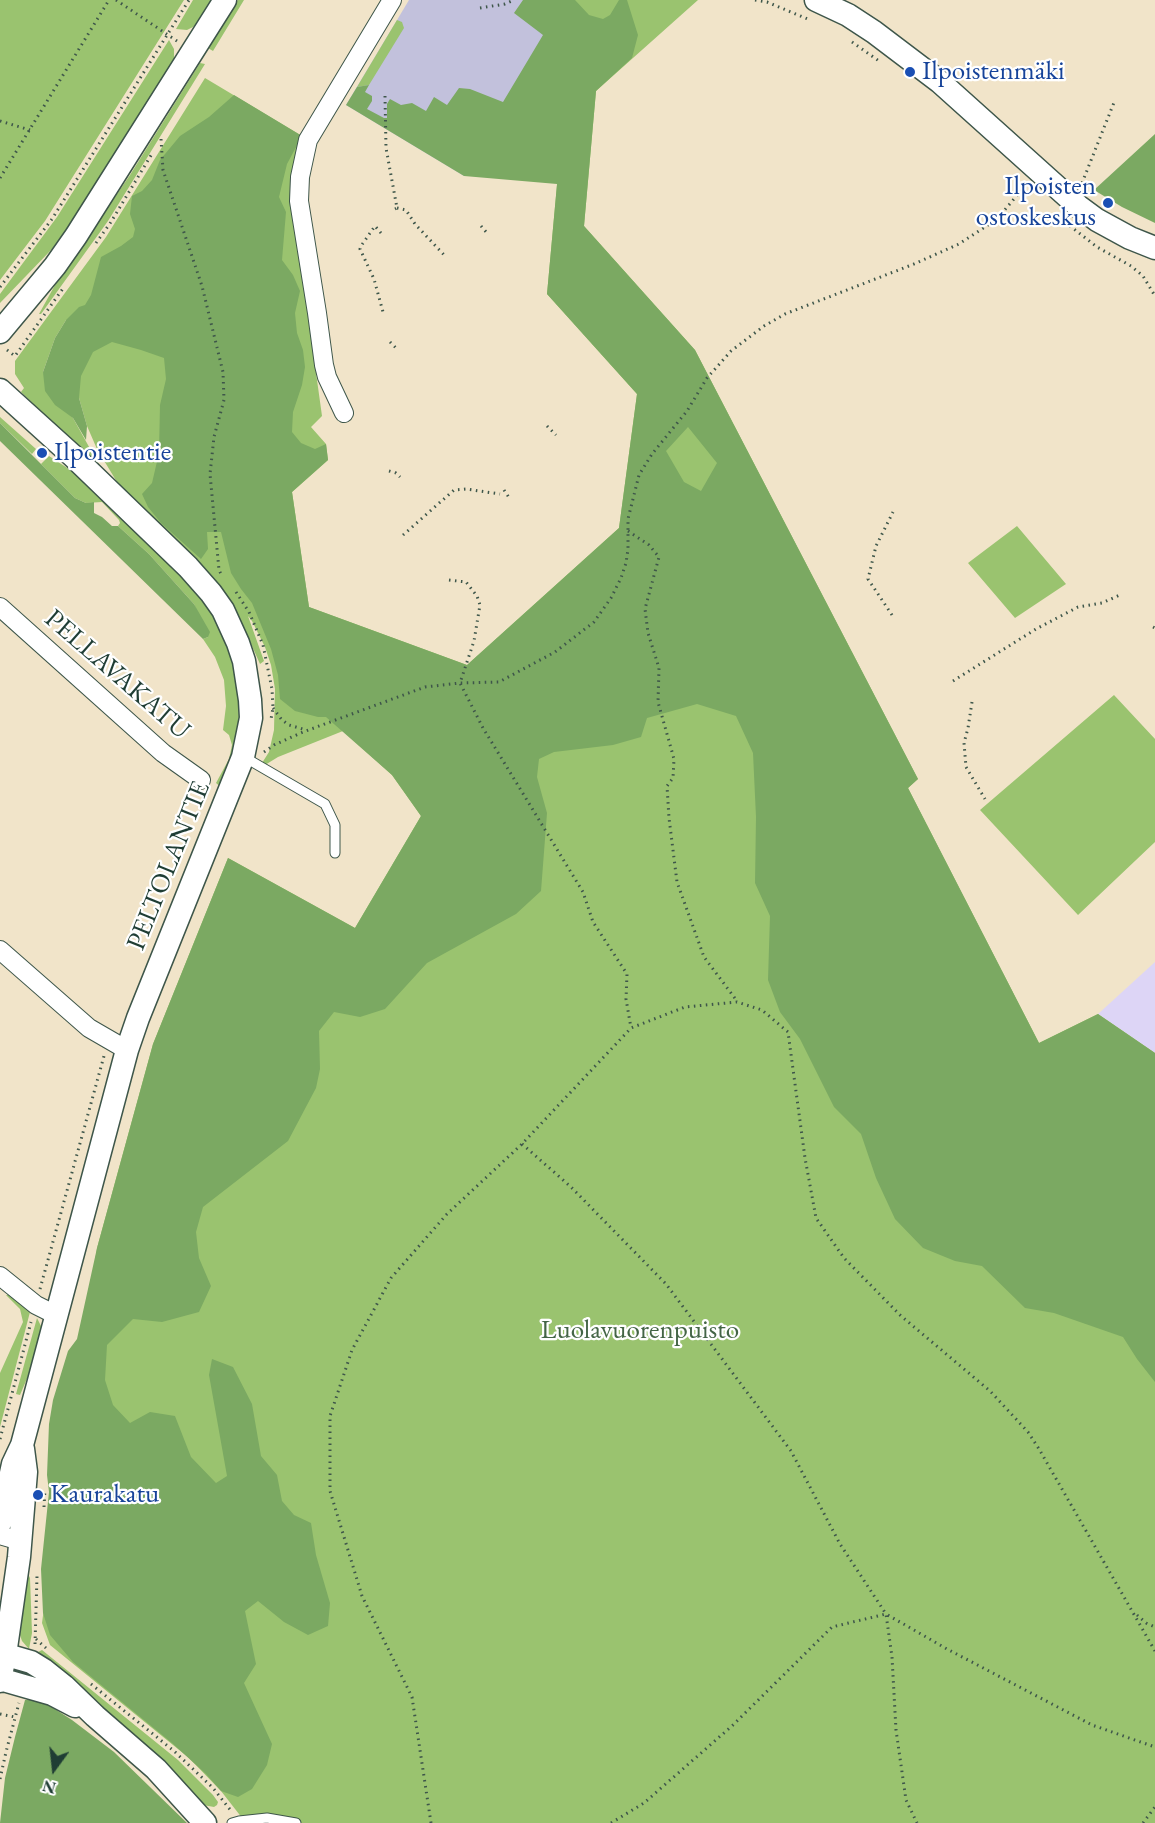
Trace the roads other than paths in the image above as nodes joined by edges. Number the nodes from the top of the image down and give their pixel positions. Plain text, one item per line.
1 (225, 0) edge
2 (392, 0) edge
3 (814, 10) edge
4 (1155, 248) edge
5 (0, 332) edge
6 (0, 390) edge
7 (344, 413) dead end
8 (0, 607) edge
9 (254, 758) junction
10 (201, 780) dead end
11 (335, 853) dead end
12 (0, 950) edge
13 (127, 1050) junction
14 (0, 1276) edge
15 (56, 1315) junction
16 (22, 1445) junction
17 (0, 1523) edge
18 (10, 1538) edge
19 (3, 1654) edge
20 (0, 1680) edge
21 (95, 1716) junction
22 (235, 1822) edge
23 (205, 1823) edge
24 (296, 1823) edge

1 - 5 street
2 - 7 street
3 - 4 street
6 - 9 street, PELTOLANTIE
8 - 10 street, PELLAVAKATU
9 - 11 lane
9 - 13 street, PELTOLANTIE
12 - 13 street
13 - 15 street, PELTOLANTIE
14 - 15 street
15 - 16 street, PELTOLANTIE
16 - 17 street, PELTOLANTIE
16 - 18 street, PELTOLANTIE
18 - 19 street, PELTOLANTIE
19 - 20 street, PELTOLANTIE
19 - 21 street
20 - 21 street
21 - 23 street
22 - 24 lane

